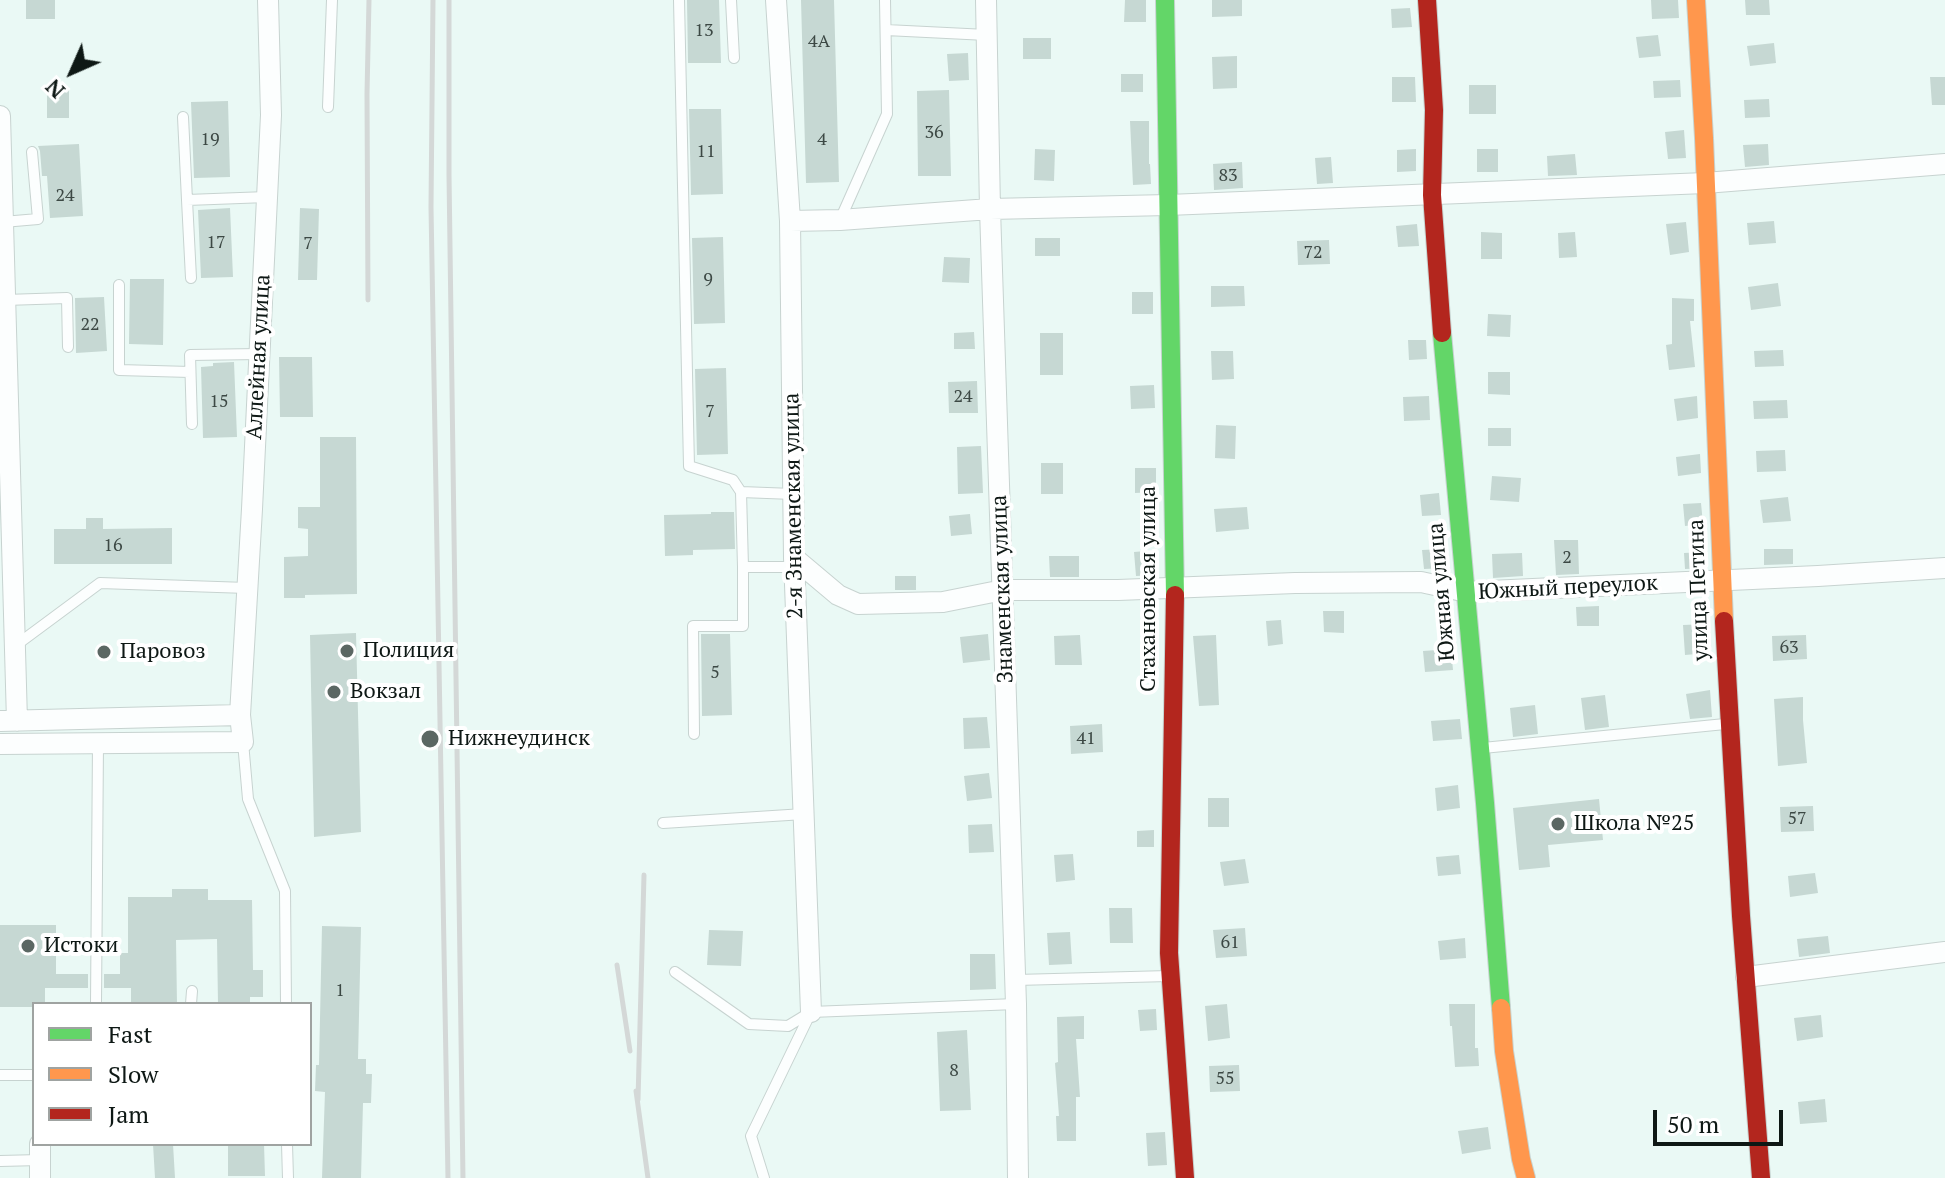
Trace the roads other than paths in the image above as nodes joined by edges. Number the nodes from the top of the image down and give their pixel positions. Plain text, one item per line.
1 (268, 0) edge
2 (332, 0) edge
3 (679, 0) edge
4 (731, 0) edge
5 (776, 0) edge
6 (885, 0) edge
7 (986, 0) edge
8 (1165, 0) edge
9 (1427, 0) edge
10 (1696, 0) edge
11 (886, 30) junction
12 (987, 35) junction
13 (734, 58) dead end
14 (328, 107) dead end
15 (0, 116) edge
16 (183, 117) dead end
17 (32, 152) dead end
18 (1945, 164) edge
19 (1705, 183) junction
20 (1432, 195) junction
21 (267, 197) junction
22 (187, 200) junction
23 (1168, 205) junction
24 (990, 209) junction
25 (840, 220) junction
26 (790, 221) junction
27 (3, 222) junction
28 (191, 278) dead end
29 (119, 285) dead end
30 (5, 300) junction
31 (68, 347) dead end
32 (259, 354) junction
33 (190, 372) junction
34 (192, 424) dead end
35 (741, 492) junction
36 (793, 494) junction
37 (794, 563) junction
38 (743, 567) junction
39 (1945, 568) edge
40 (1722, 580) junction
41 (1175, 587) junction
42 (247, 588) junction
43 (1003, 590) junction
44 (1467, 592) junction
45 (15, 646) junction
46 (240, 715) junction
47 (8, 721) edge
48 (1729, 723) junction
49 (694, 734) dead end
50 (243, 742) junction
51 (98, 743) junction
52 (0, 744) edge
53 (1481, 749) junction
54 (804, 814) junction
55 (663, 823) dead end
56 (1945, 952) edge
57 (675, 972) dead end
58 (1171, 976) junction
59 (1746, 977) junction
60 (1016, 980) junction
61 (192, 991) dead end
62 (96, 1002) edge
63 (191, 1002) edge
64 (286, 1002) edge
65 (1016, 1004) junction
66 (811, 1012) junction
67 (0, 1075) edge
68 (32, 1075) edge
69 (287, 1146) edge
70 (0, 1161) edge
71 (40, 1161) edge
72 (288, 1178) edge
73 (764, 1178) edge
74 (1018, 1178) edge
75 (1185, 1178) edge
76 (1526, 1178) edge
77 (1761, 1178) edge

1 - 21 street, Аллейная улица
2 - 14 lane
3 - 35 lane
4 - 13 lane
5 - 26 street, 2-я Знаменская улица
6 - 11 lane
7 - 12 street, Знаменская улица
8 - 23 street, Стахановская улица
9 - 20 street, Южная улица
10 - 19 street, улица Петина
11 - 12 lane
11 - 25 lane
12 - 24 street, Знаменская улица
15 - 27 street
16 - 22 lane
17 - 27 lane
18 - 19 street
19 - 20 street
19 - 40 street, улица Петина
20 - 23 street
20 - 44 street, Южная улица
21 - 22 lane
21 - 32 street, Аллейная улица
22 - 28 lane
23 - 24 street
23 - 41 street, Стахановская улица
24 - 25 street
24 - 43 street, Знаменская улица
25 - 26 street
26 - 36 street, 2-я Знаменская улица
27 - 30 street
29 - 33 lane
30 - 31 lane
30 - 45 street
32 - 33 lane
32 - 42 street, Аллейная улица
33 - 34 lane
35 - 36 lane
35 - 38 lane
36 - 37 street, 2-я Знаменская улица
37 - 38 lane
37 - 43 street, Южный переулок
37 - 54 street, 2-я Знаменская улица
38 - 49 lane
39 - 40 street, Южный переулок
40 - 44 street, Южный переулок
40 - 48 street, улица Петина
41 - 43 street, Южный переулок
41 - 44 street, Южный переулок
41 - 58 street, Стахановская улица
42 - 45 lane
42 - 46 street, Аллейная улица
43 - 60 street, Знаменская улица
44 - 53 street, Южная улица
45 - 47 street
46 - 47 street
46 - 50 street, Аллейная улица
48 - 53 lane
48 - 59 street, улица Петина
50 - 51 street
50 - 64 lane
51 - 52 street
51 - 62 lane
53 - 76 street, Южная улица
54 - 55 lane
54 - 66 street, 2-я Знаменская улица
56 - 59 street
57 - 66 lane
58 - 60 lane
58 - 75 street, Стахановская улица
59 - 77 street, улица Петина
60 - 65 street, Знаменская улица
61 - 63 lane
65 - 66 lane
65 - 74 street, Знаменская улица
66 - 73 lane
67 - 68 lane
69 - 72 lane
70 - 71 lane

